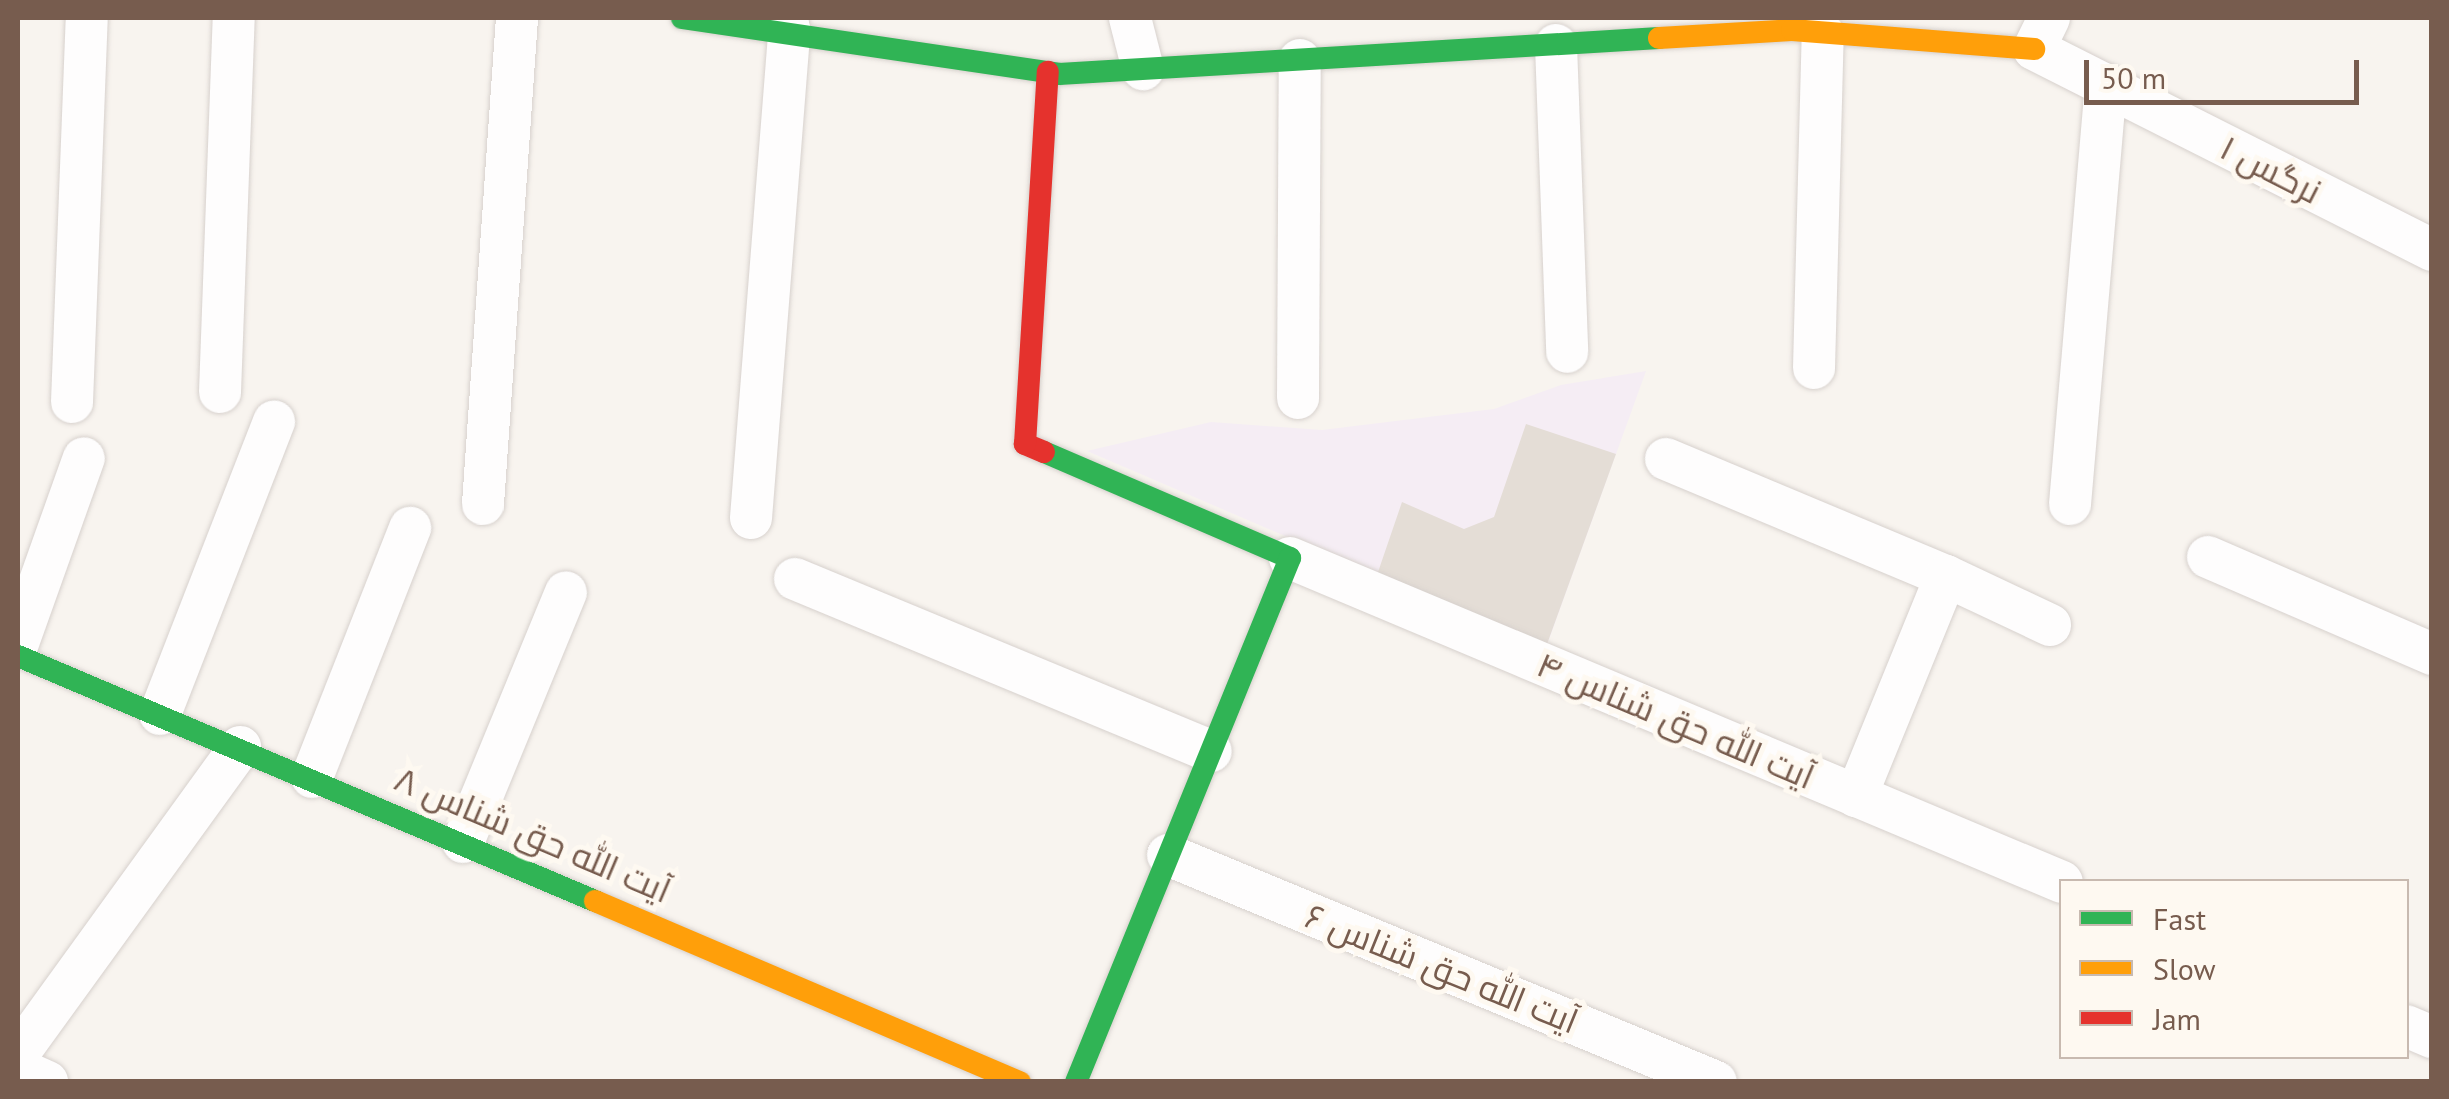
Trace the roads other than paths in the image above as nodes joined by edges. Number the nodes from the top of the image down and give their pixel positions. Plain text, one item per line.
1 (87, 18) edge
2 (234, 18) edge
3 (517, 18) edge
4 (682, 18) edge
5 (1130, 18) edge
6 (788, 24) edge
7 (1801, 27) edge
8 (2042, 33) edge
9 (1446, 34) edge
10 (1556, 44) junction
11 (1300, 60) junction
12 (1143, 69) junction
13 (1048, 72) junction
14 (2106, 86) junction
15 (2432, 250) edge
16 (1567, 352) dead end
17 (1814, 368) dead end
18 (220, 392) dead end
19 (1298, 398) dead end
20 (72, 402) dead end
21 (274, 421) dead end
22 (84, 458) dead end
23 (1666, 459) dead end
24 (483, 504) dead end
25 (2070, 504) dead end
26 (752, 518) dead end
27 (410, 528) dead end
28 (1290, 558) junction
29 (2208, 558) dead end
30 (1946, 576) junction
31 (795, 579) dead end
32 (566, 592) dead end
33 (2050, 624) dead end
34 (18, 643) edge
35 (2432, 654) edge
36 (18, 656) edge
37 (160, 714) junction
38 (240, 747) junction
39 (1211, 751) junction
40 (312, 777) junction
41 (1856, 796) junction
42 (463, 842) junction
43 (1168, 855) junction
44 (2059, 881) edge
45 (18, 1054) edge
46 (18, 1069) edge
47 (47, 1082) edge
48 (1020, 1082) edge
49 (1076, 1082) edge
50 (1716, 1082) edge

1 - 20 street
2 - 18 street
3 - 24 street
4 - 6 street
5 - 12 street
6 - 13 street
6 - 26 street
7 - 8 street
7 - 10 street
7 - 17 street
8 - 14 street, نرگس ۱
9 - 10 street
9 - 11 street
10 - 16 street
11 - 12 street
11 - 19 street
12 - 13 street
13 - 28 street
14 - 15 street, نرگس ۱
14 - 25 street
21 - 37 street
22 - 34 street
23 - 30 street
27 - 40 street
28 - 39 street
28 - 41 street, آیت الله حق شناس ۴
29 - 35 street
30 - 33 street
30 - 41 street
31 - 39 street
32 - 42 street
36 - 37 street, آیت الله حق شناس ۸
37 - 38 street, آیت الله حق شناس ۸
38 - 40 street, آیت الله حق شناس ۸
38 - 45 street
39 - 43 street
40 - 42 street, آیت الله حق شناس ۸
41 - 44 street, آیت الله حق شناس ۴
42 - 48 street, آیت الله حق شناس ۸
43 - 49 street
43 - 50 street, آیت الله حق شناس ۶
46 - 47 street

